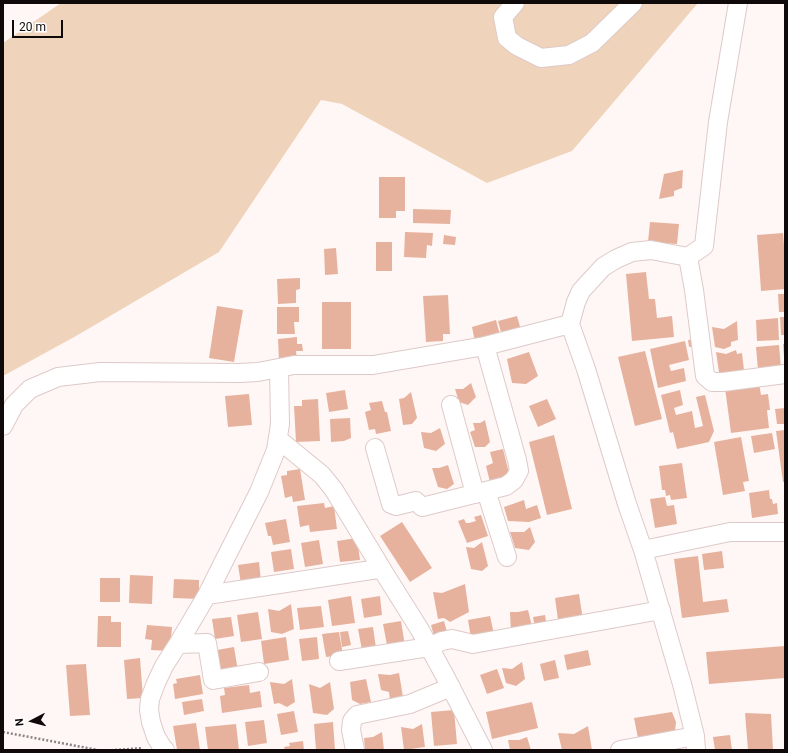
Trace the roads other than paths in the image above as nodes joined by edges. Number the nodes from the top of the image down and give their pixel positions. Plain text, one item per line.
1 (515, 3) edge
2 (633, 3) edge
3 (738, 3) edge
4 (688, 257) junction
5 (570, 324) junction
6 (485, 346) junction
7 (279, 368) junction
8 (785, 374) edge
9 (451, 405) dead end
10 (3, 426) edge
11 (278, 439) junction
12 (374, 448) dead end
13 (480, 493) junction
14 (785, 532) edge
15 (643, 550) junction
16 (507, 557) dead end
17 (384, 571) junction
18 (207, 595) junction
19 (661, 610) junction
20 (178, 644) junction
21 (429, 647) junction
22 (339, 661) dead end
23 (259, 672) dead end
24 (450, 686) junction
25 (695, 743) edge
26 (163, 748) edge
27 (355, 750) edge
28 (483, 750) edge
29 (620, 750) edge

1 - 2 street
3 - 4 street
4 - 5 street
4 - 8 street
5 - 6 street
5 - 15 street
6 - 7 street
6 - 13 street
7 - 10 street
7 - 11 street
9 - 13 street
11 - 17 street
11 - 18 street
12 - 13 street
13 - 16 street
14 - 15 street
15 - 19 street
17 - 18 street
17 - 21 street
18 - 20 street
19 - 21 street
19 - 25 street
20 - 23 street
20 - 26 street
21 - 22 street
21 - 24 street
24 - 27 street
24 - 28 street
25 - 29 street

